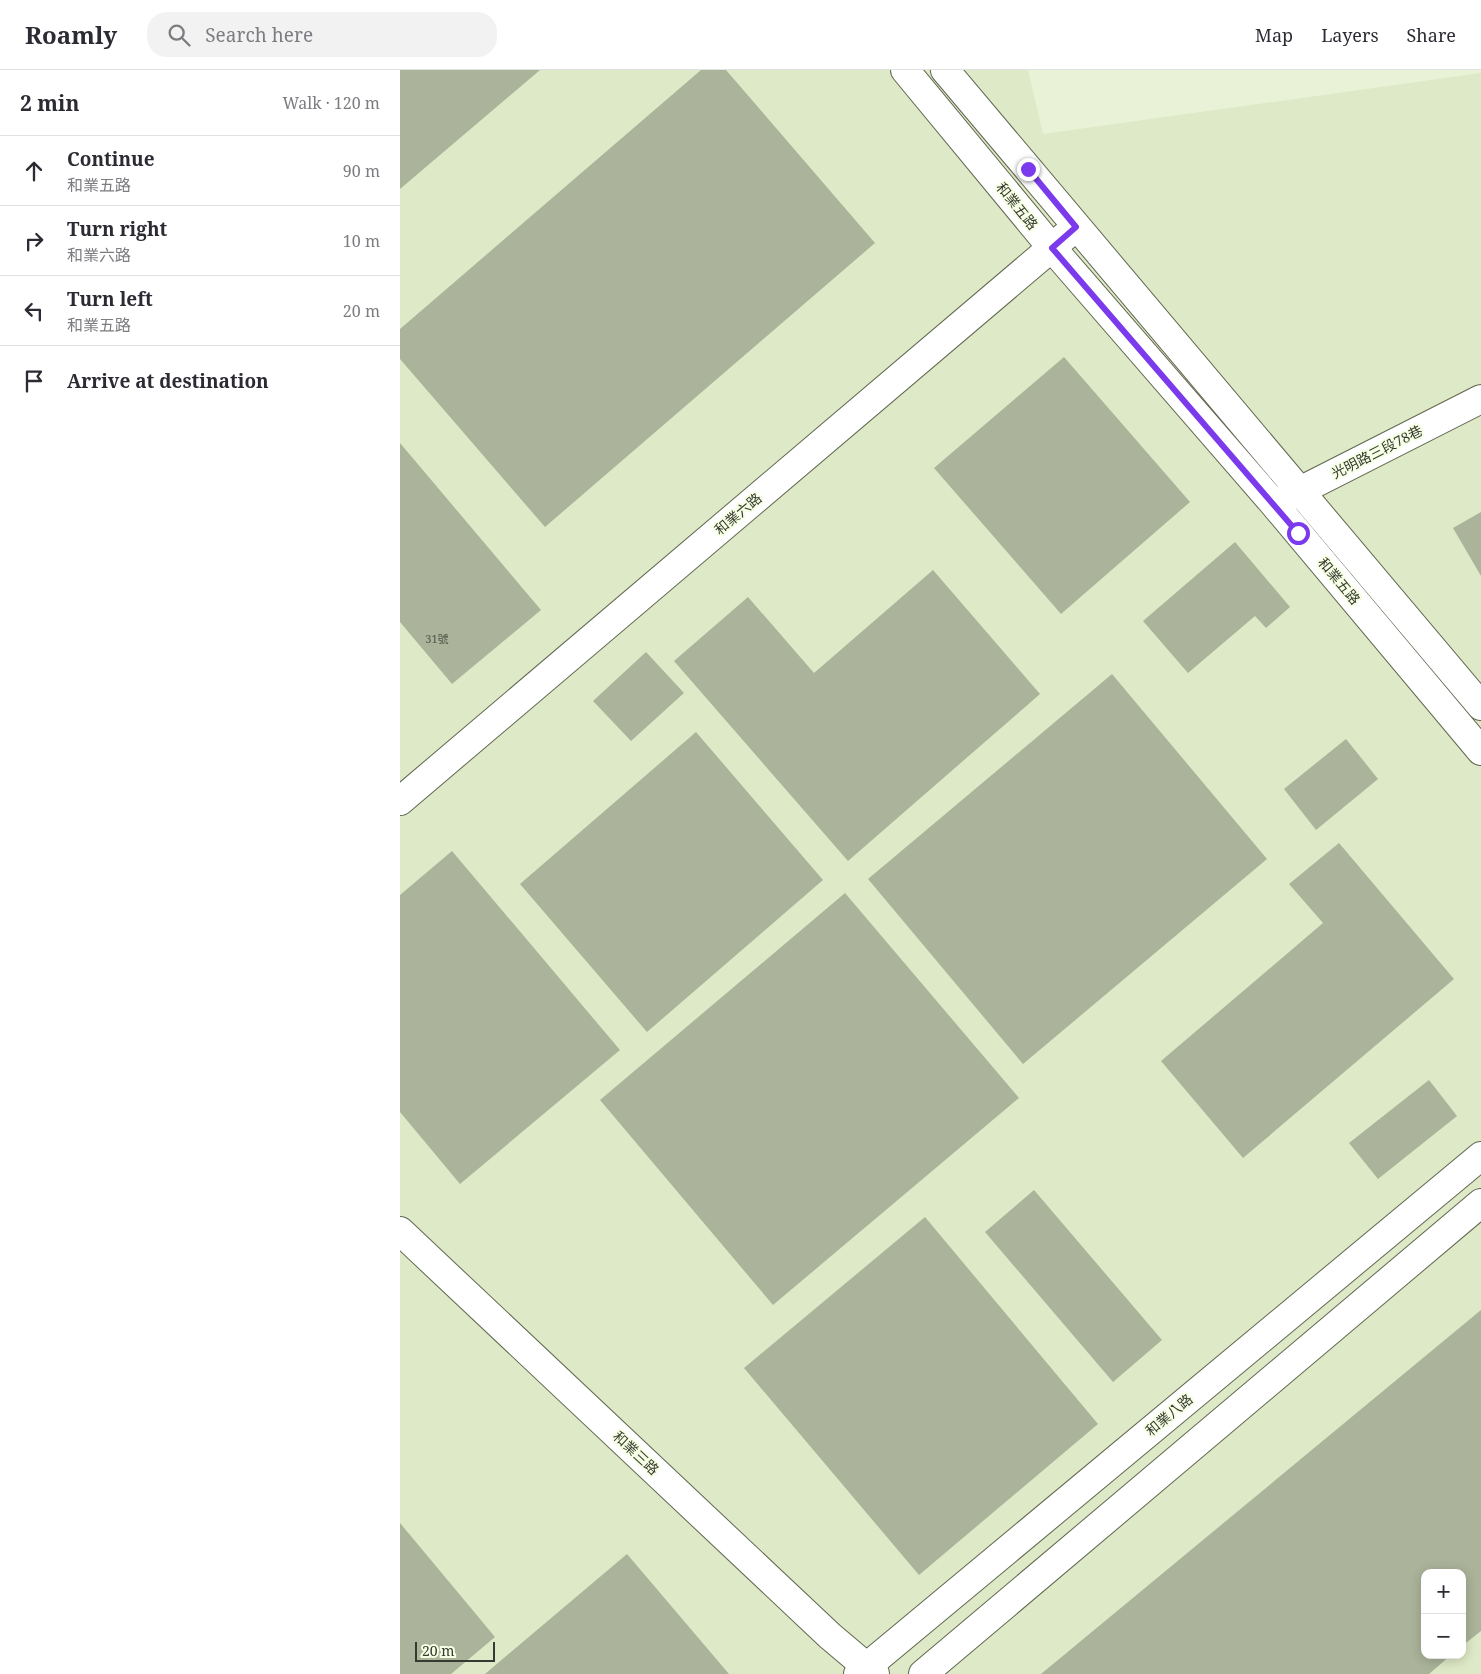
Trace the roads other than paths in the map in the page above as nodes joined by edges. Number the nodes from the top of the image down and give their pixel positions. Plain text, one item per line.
1 (905, 70) edge
2 (945, 70) edge
3 (1076, 227) junction
4 (1052, 248) junction
5 (1481, 399) edge
6 (1299, 492) junction
7 (1274, 504) junction
8 (1481, 706) edge
9 (1481, 751) edge
10 (400, 801) edge
11 (1481, 1156) edge
12 (1481, 1203) edge
13 (400, 1231) edge
14 (866, 1672) edge
15 (923, 1674) edge

1 - 4 street, 和業五路
2 - 3 street, 和業五路
3 - 4 street, 和業六路
3 - 6 street, 和業五路
4 - 7 street, 和業五路
4 - 10 street, 和業六路
5 - 6 street, 光明路三段78巷
6 - 7 street, 光明路三段78巷
6 - 8 street, 和業五路
7 - 9 street, 和業五路
11 - 14 street, 和業八路
12 - 15 street
13 - 14 street, 和業三路

